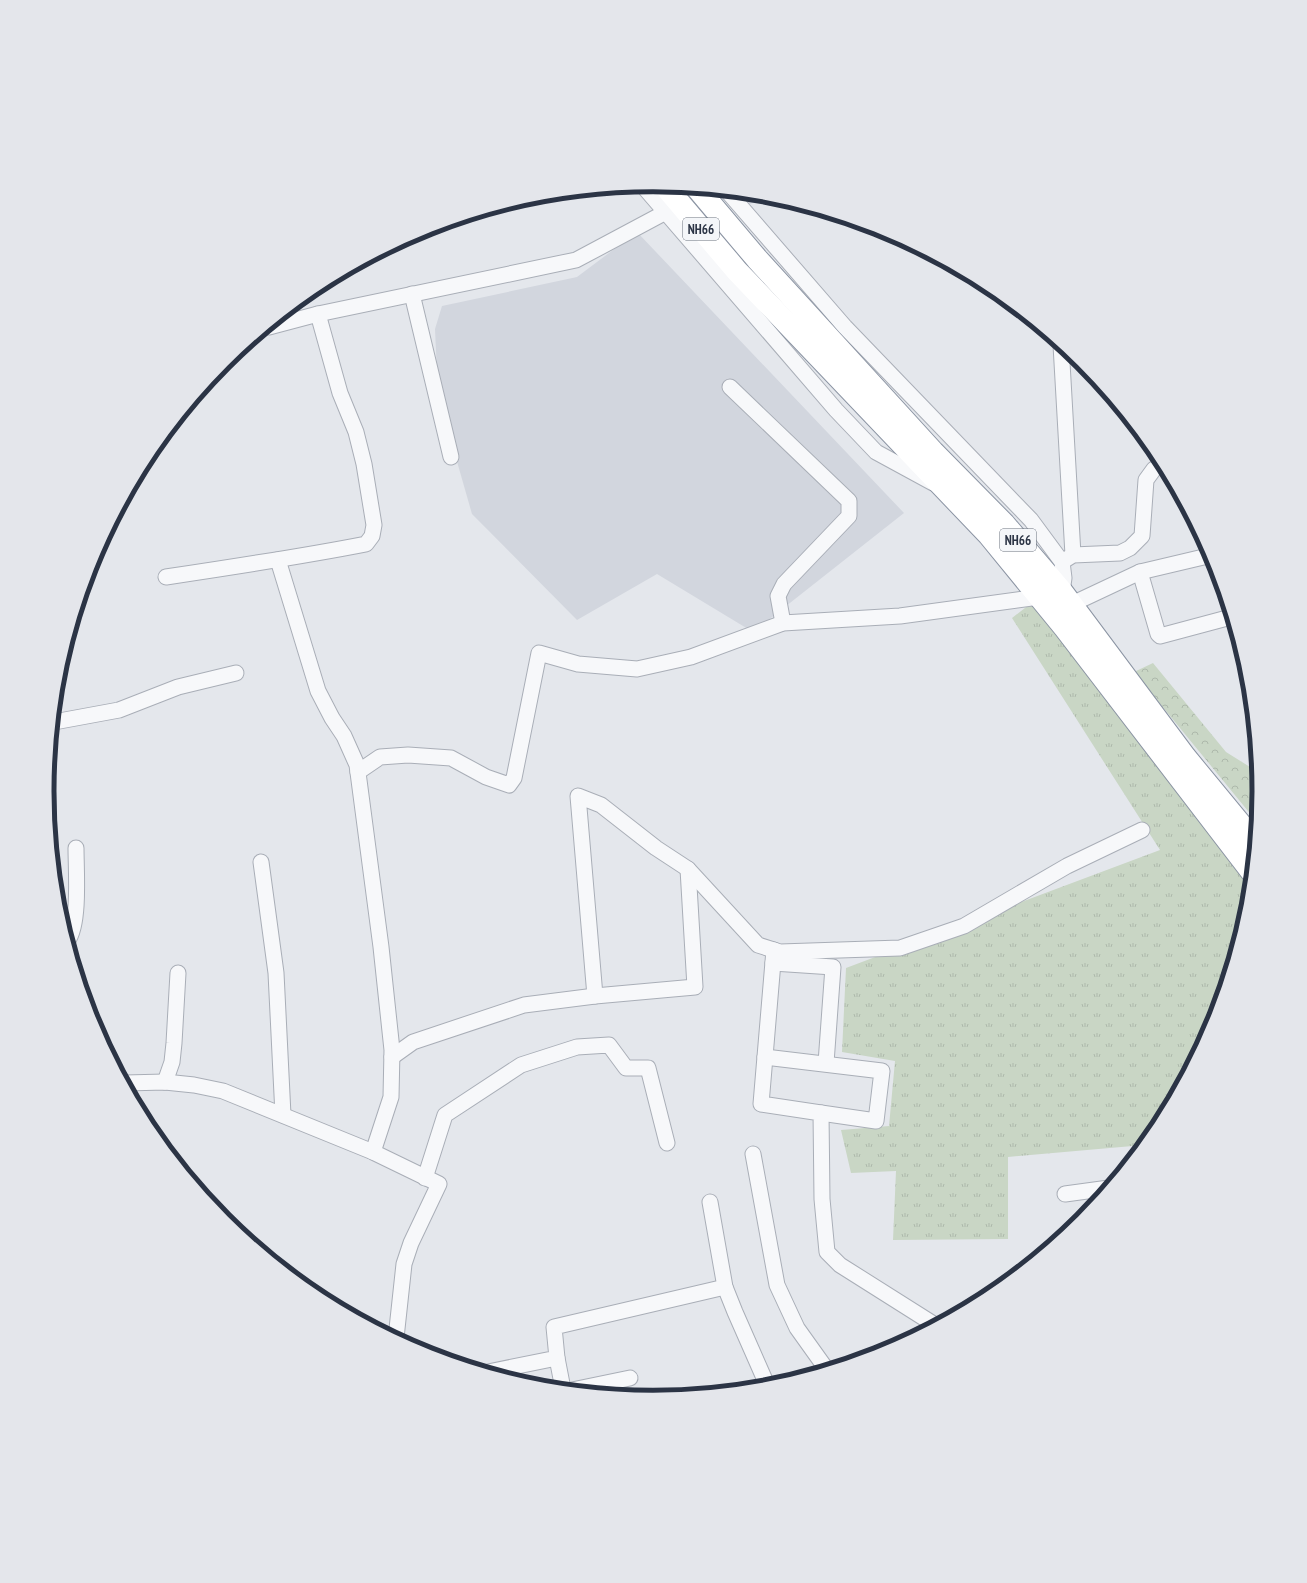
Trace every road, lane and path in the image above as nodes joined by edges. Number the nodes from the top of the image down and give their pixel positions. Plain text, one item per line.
1 (648, 192) edge
2 (670, 192) edge
3 (702, 194) edge
4 (732, 197) edge
5 (666, 212) junction
6 (412, 294) junction
7 (318, 314) junction
8 (279, 324) edge
9 (1061, 353) edge
10 (730, 387) dead end
11 (451, 458) dead end
12 (1158, 467) edge
13 (946, 490) junction
14 (1205, 558) edge
15 (1067, 559) junction
16 (278, 560) junction
17 (1140, 572) junction
18 (166, 577) dead end
19 (1040, 596) junction
20 (1067, 598) junction
21 (1227, 618) edge
22 (783, 623) junction
23 (236, 673) dead end
24 (58, 721) edge
25 (358, 772) junction
26 (1142, 830) dead end
27 (1251, 838) edge
28 (76, 848) dead end
29 (261, 862) dead end
30 (1248, 867) edge
31 (688, 869) junction
32 (71, 934) edge
33 (774, 956) junction
34 (178, 973) dead end
35 (595, 996) junction
36 (392, 1057) junction
37 (766, 1057) junction
38 (826, 1063) junction
39 (165, 1082) junction
40 (130, 1083) edge
41 (821, 1113) junction
42 (283, 1115) junction
43 (667, 1143) dead end
44 (373, 1152) junction
45 (753, 1154) dead end
46 (425, 1178) junction
47 (1102, 1189) edge
48 (1064, 1194) dead end
49 (710, 1202) dead end
50 (725, 1287) junction
51 (931, 1323) edge
52 (397, 1333) edge
53 (556, 1358) junction
54 (824, 1366) edge
55 (496, 1370) edge
56 (630, 1378) dead end
57 (765, 1380) edge
58 (561, 1383) edge
59 (586, 1387) edge

1 - 5 street
2 - 13 highway, NH66
3 - 20 highway, NH66
4 - 15 street
5 - 6 street
5 - 13 street
6 - 7 street
6 - 11 street
7 - 8 street
7 - 16 street
9 - 15 street
10 - 22 street
12 - 15 street
13 - 19 highway, NH66
14 - 17 street
15 - 20 street
16 - 18 street
16 - 25 street
17 - 20 street
17 - 21 street
19 - 22 street
19 - 30 highway, NH66
20 - 27 highway, NH66
22 - 25 street
23 - 24 street
25 - 36 street
26 - 33 street
28 - 32 street
29 - 42 street
31 - 33 street
31 - 35 street
31 - 35 street
33 - 37 street
33 - 38 street
34 - 39 street
35 - 36 street
36 - 44 street
37 - 38 street
37 - 41 street
38 - 41 street
39 - 40 street
39 - 42 street
41 - 51 street
42 - 44 street
43 - 46 street
44 - 46 street
45 - 54 street
46 - 52 street
47 - 48 street
49 - 50 street
50 - 53 street
50 - 57 street
53 - 55 street
53 - 58 street
56 - 59 street

